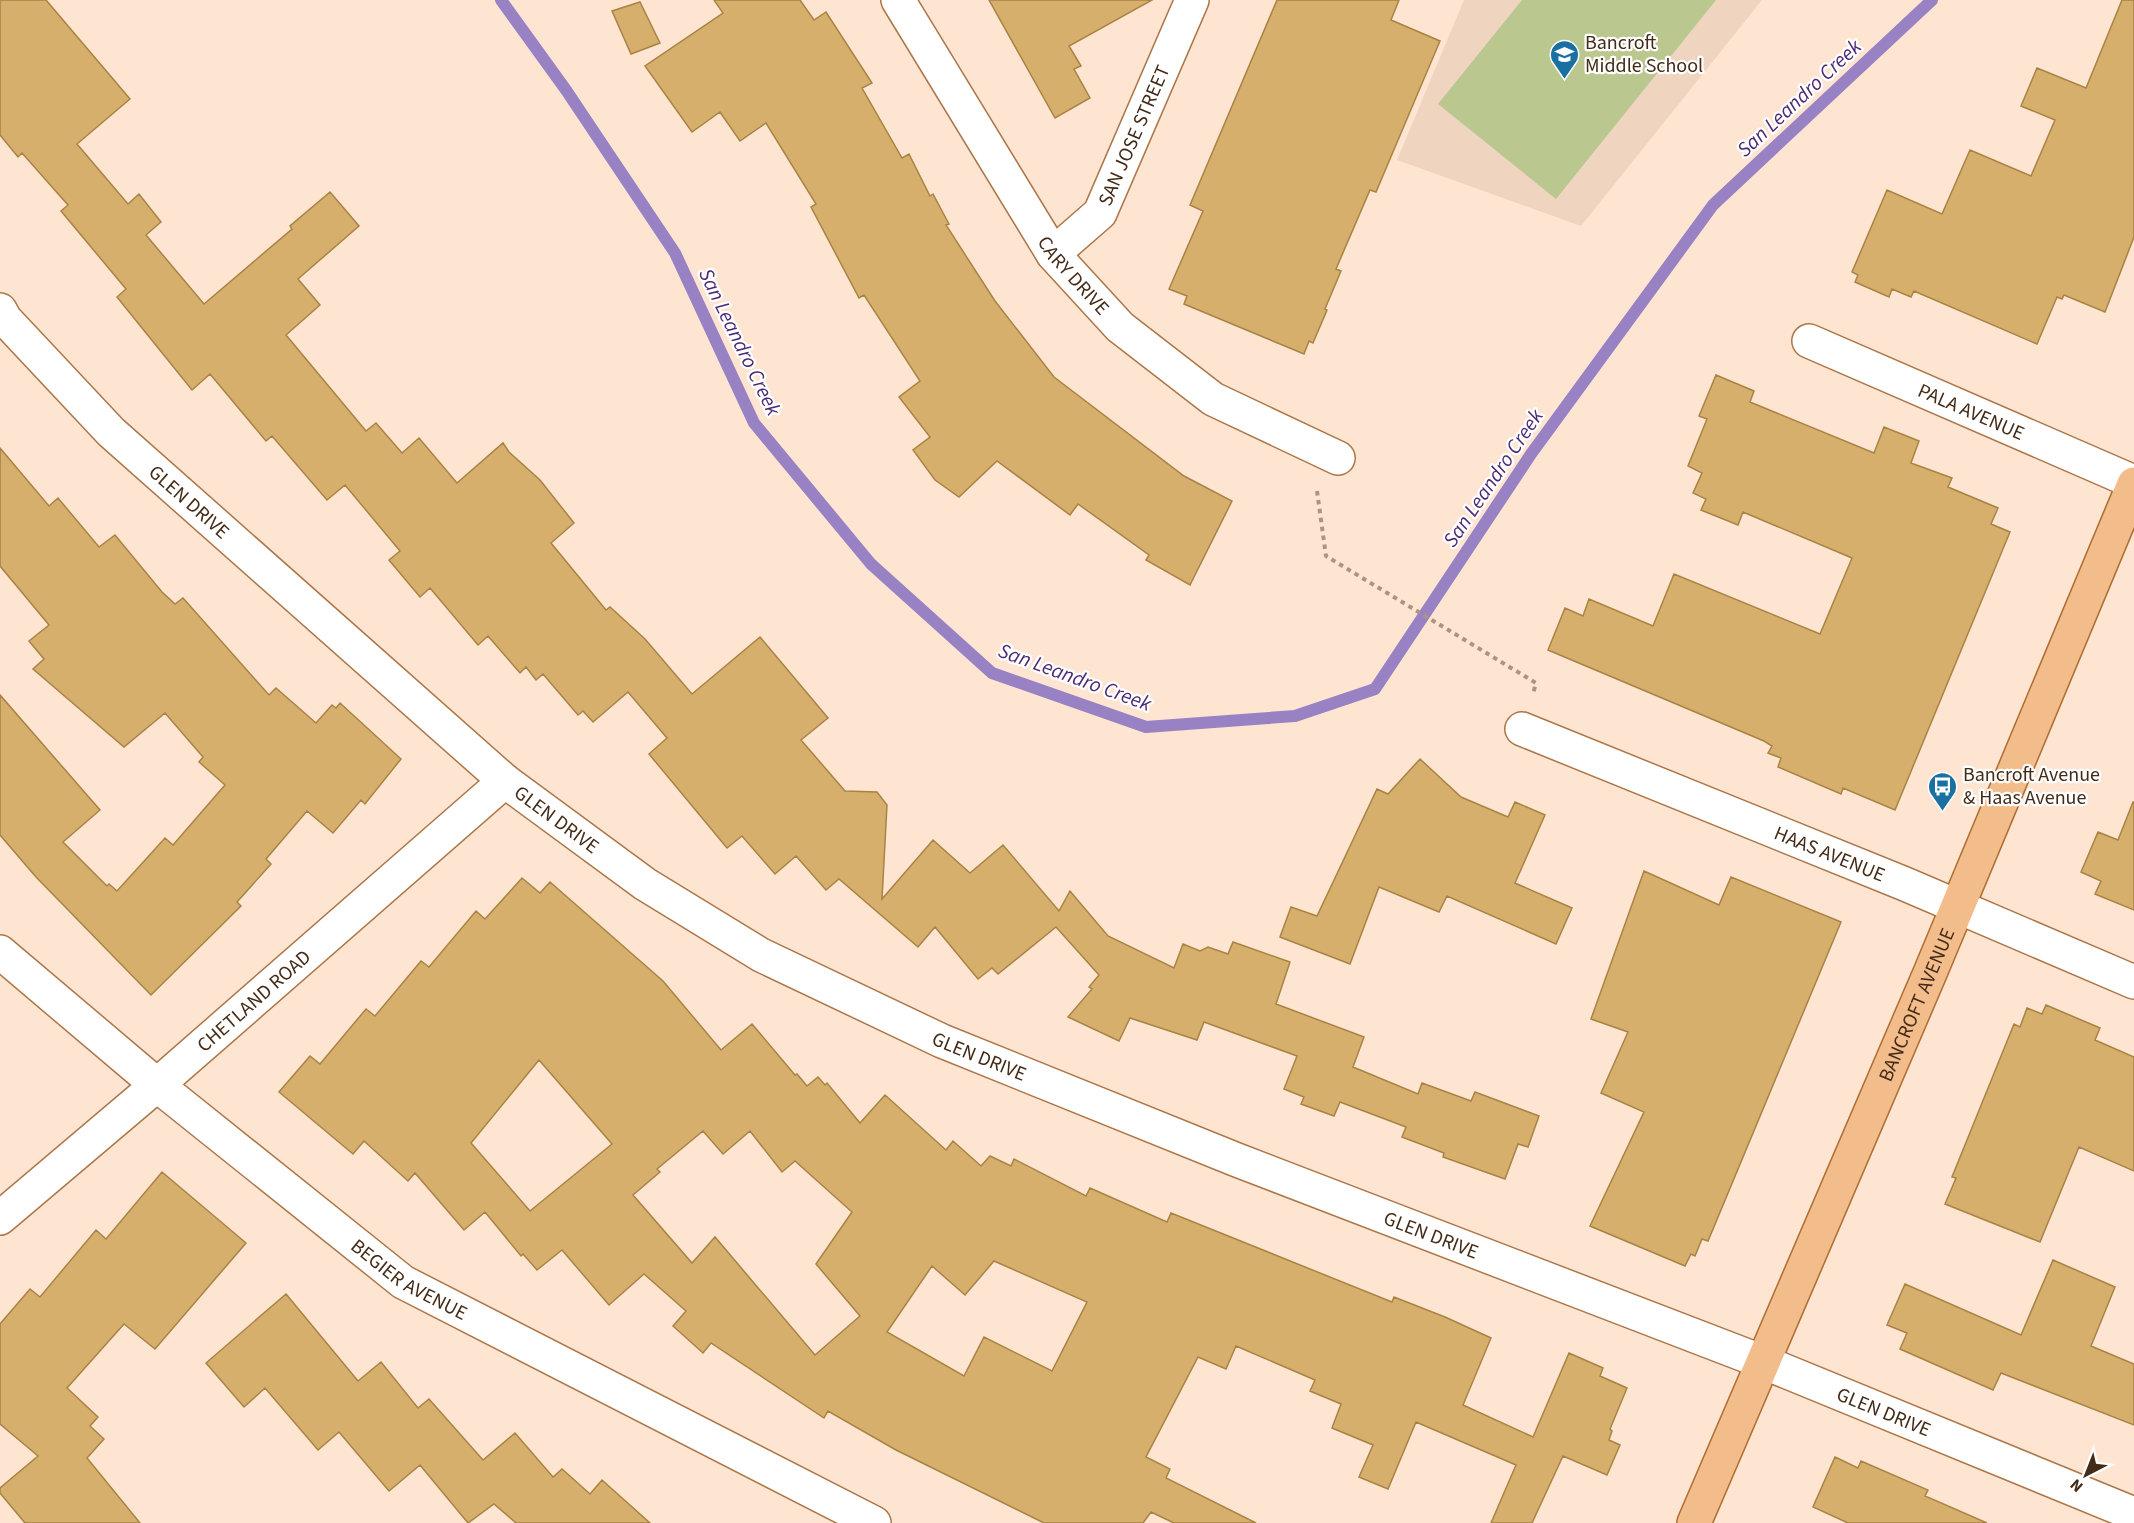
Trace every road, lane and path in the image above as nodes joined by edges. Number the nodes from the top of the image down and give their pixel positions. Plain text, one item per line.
1 (898, 0) edge
2 (1191, 0) edge
3 (1053, 254) junction
4 (0, 310) edge
5 (1809, 341) dead end
6 (1338, 458) dead end
7 (2134, 483) edge
8 (1318, 503) dead end
9 (1536, 683) dead end
10 (1522, 729) dead end
11 (505, 781) junction
12 (1957, 907) junction
13 (0, 952) edge
14 (2134, 982) edge
15 (157, 1085) junction
16 (0, 1218) edge
17 (1763, 1362) junction
18 (2134, 1514) edge
19 (874, 1523) edge
20 (1694, 1523) edge

1 - 3 street, CARY DRIVE
2 - 3 street, SAN JOSE STREET
3 - 6 street, CARY DRIVE
4 - 11 street, GLEN DRIVE
5 - 7 street, PALA AVENUE
7 - 12 main road, BANCROFT AVENUE
8 - 9 path
10 - 12 street, HAAS AVENUE
11 - 15 street, CHETLAND ROAD
11 - 17 street, GLEN DRIVE
12 - 14 street, HAAS AVENUE
12 - 17 main road, BANCROFT AVENUE
13 - 15 street, BEGIER AVENUE
15 - 16 street, CHETLAND ROAD
15 - 19 street, BEGIER AVENUE
17 - 18 street, GLEN DRIVE
17 - 20 main road, BANCROFT AVENUE

